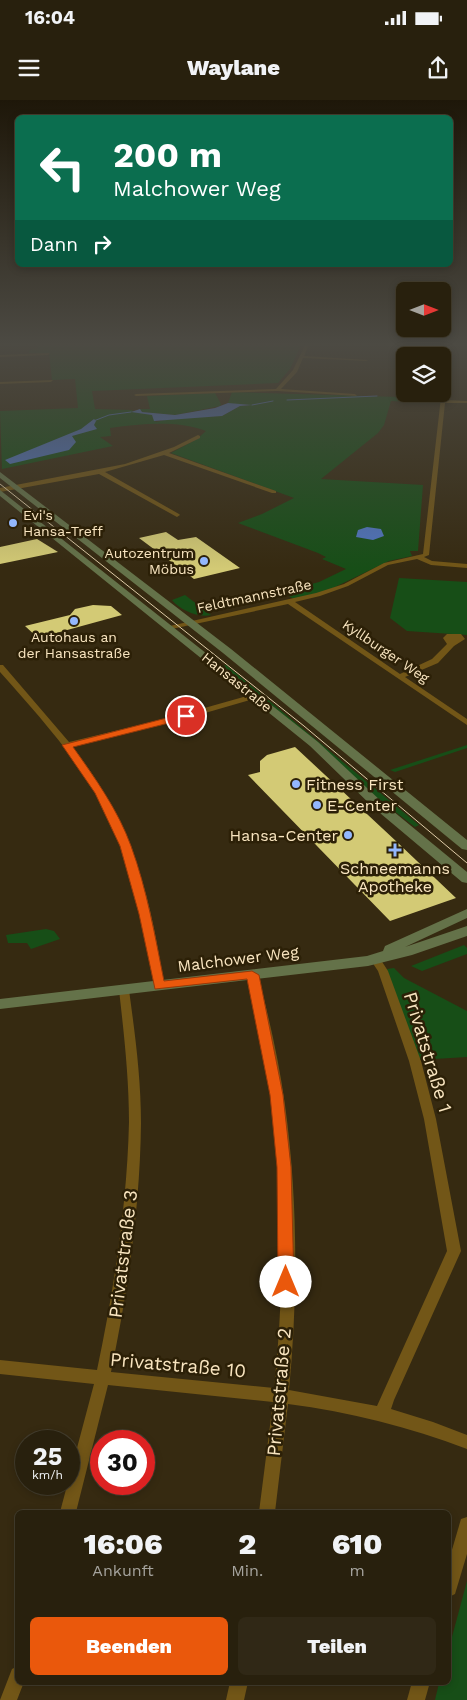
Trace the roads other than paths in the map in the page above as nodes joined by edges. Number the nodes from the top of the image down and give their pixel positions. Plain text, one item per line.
1 (440, 420) edge
2 (198, 437) dead end
3 (163, 453) junction
4 (98, 471) junction
5 (0, 474) edge
6 (16, 487) junction
7 (0, 491) edge
8 (274, 492) dead end
9 (177, 515) dead end
10 (418, 557) junction
11 (467, 566) edge
12 (290, 602) junction
13 (189, 622) junction
14 (170, 628) junction
15 (450, 644) dead end
16 (0, 668) edge
17 (400, 677) junction
18 (254, 696) junction
19 (467, 723) edge
20 (67, 745) junction
21 (467, 846) edge
22 (467, 879) edge
23 (467, 913) edge
24 (467, 931) edge
25 (390, 954) junction
26 (375, 959) junction
27 (252, 975) junction
28 (159, 986) junction
29 (124, 990) junction
30 (0, 1004) edge
31 (0, 1367) edge
32 (103, 1378) junction
33 (280, 1395) junction
34 (383, 1413) junction
35 (467, 1442) edge
36 (69, 1510) edge
37 (267, 1510) edge
38 (467, 1526) edge
39 (451, 1581) edge
40 (15, 1682) edge
41 (238, 1685) edge
42 (420, 1685) edge
43 (8, 1700) edge
44 (235, 1700) edge
45 (416, 1700) edge

1 - 10 street
2 - 3 street
3 - 4 street
3 - 8 street
4 - 6 street
4 - 9 street
5 - 6 main road, Hansastraße
6 - 7 street
6 - 13 main road, Hansastraße
7 - 14 main road, Hansastraße
10 - 11 street
10 - 12 street, Feldtmannstraße
12 - 13 street, Feldtmannstraße
12 - 17 street, Kyllburger Weg
13 - 14 street, Feldtmannstraße
13 - 21 main road, Hansastraße
14 - 18 main road, Hansastraße
15 - 17 street
16 - 20 street
17 - 19 street, Kyllburger Weg
18 - 20 street
18 - 22 main road, Hansastraße
20 - 28 street
23 - 25 main road, Malchower Weg
24 - 25 main road, Malchower Weg
25 - 26 main road, Malchower Weg
26 - 27 main road, Malchower Weg
26 - 34 street, Privatstraße 1
27 - 28 main road, Malchower Weg
27 - 33 street, Privatstraße 2
28 - 29 main road, Malchower Weg
29 - 30 main road, Malchower Weg
29 - 32 street, Privatstraße 3
31 - 32 street, Privatstraße 10
32 - 33 street, Privatstraße 10
32 - 36 street, Privatstraße 3
33 - 34 street, Privatstraße 10
33 - 37 street, Privatstraße 2
34 - 35 street, Privatstraße 10
38 - 39 street
40 - 43 street
41 - 44 street
42 - 45 street

